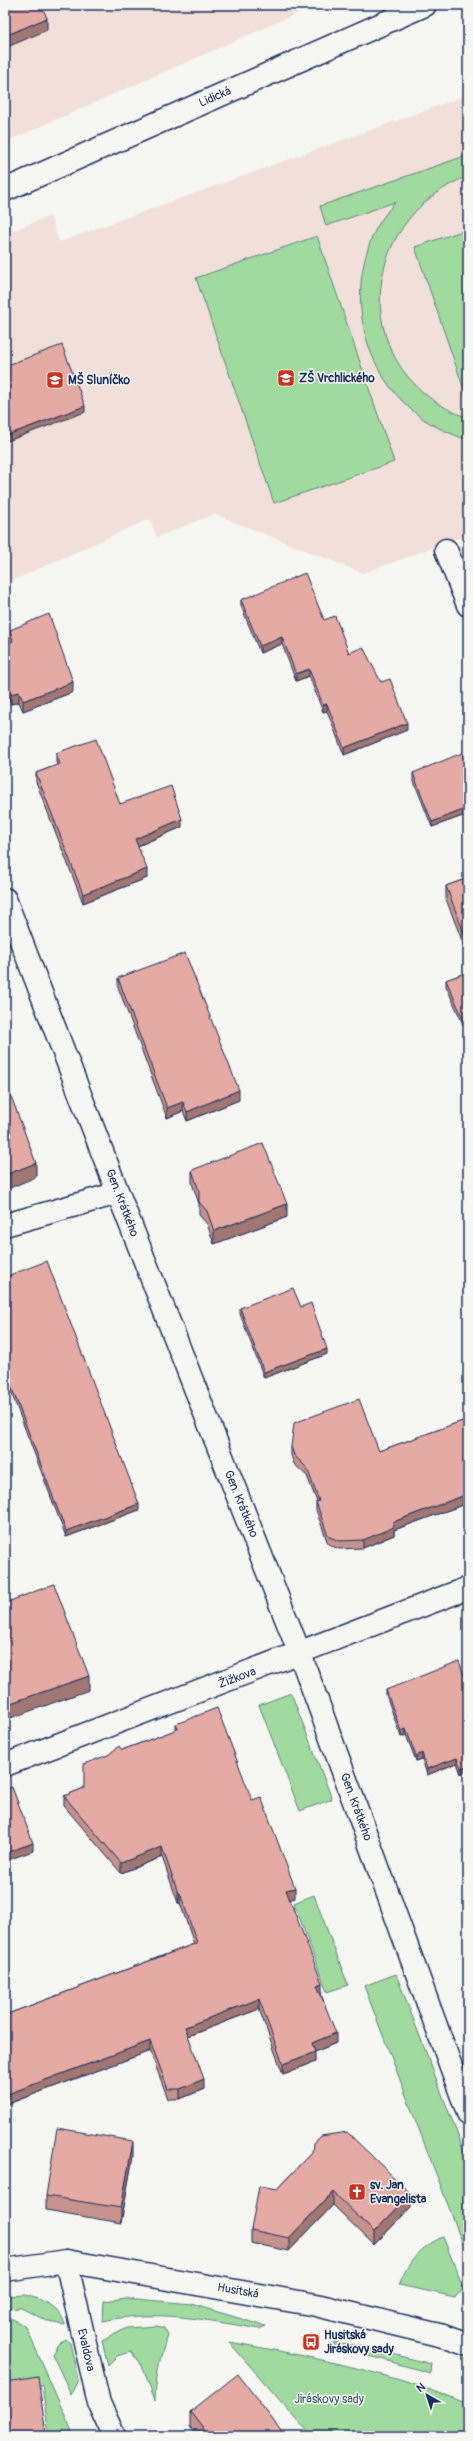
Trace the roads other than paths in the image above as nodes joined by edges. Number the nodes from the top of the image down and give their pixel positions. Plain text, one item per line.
1 (425, 5) edge
2 (5, 190) edge
3 (446, 550) dead end
4 (468, 605) edge
5 (5, 899) edge
6 (11, 936) edge
7 (118, 1193) junction
8 (5, 1225) edge
9 (468, 1588) edge
10 (300, 1654) junction
11 (5, 1765) edge
12 (468, 2113) edge
13 (66, 2262) junction
14 (5, 2270) edge
15 (468, 2345) edge
16 (114, 2436) edge

1 - 2 street, Lidická
3 - 4 street
5 - 6 street, Gen. Krátkého
6 - 7 street, Gen. Krátkého
7 - 8 street
7 - 10 street, Gen. Krátkého
9 - 10 street, Žižkova
10 - 11 street, Žižkova
10 - 12 street, Gen. Krátkého
13 - 14 street, Husitská
13 - 15 street, Husitská
13 - 16 street, Evaldova

